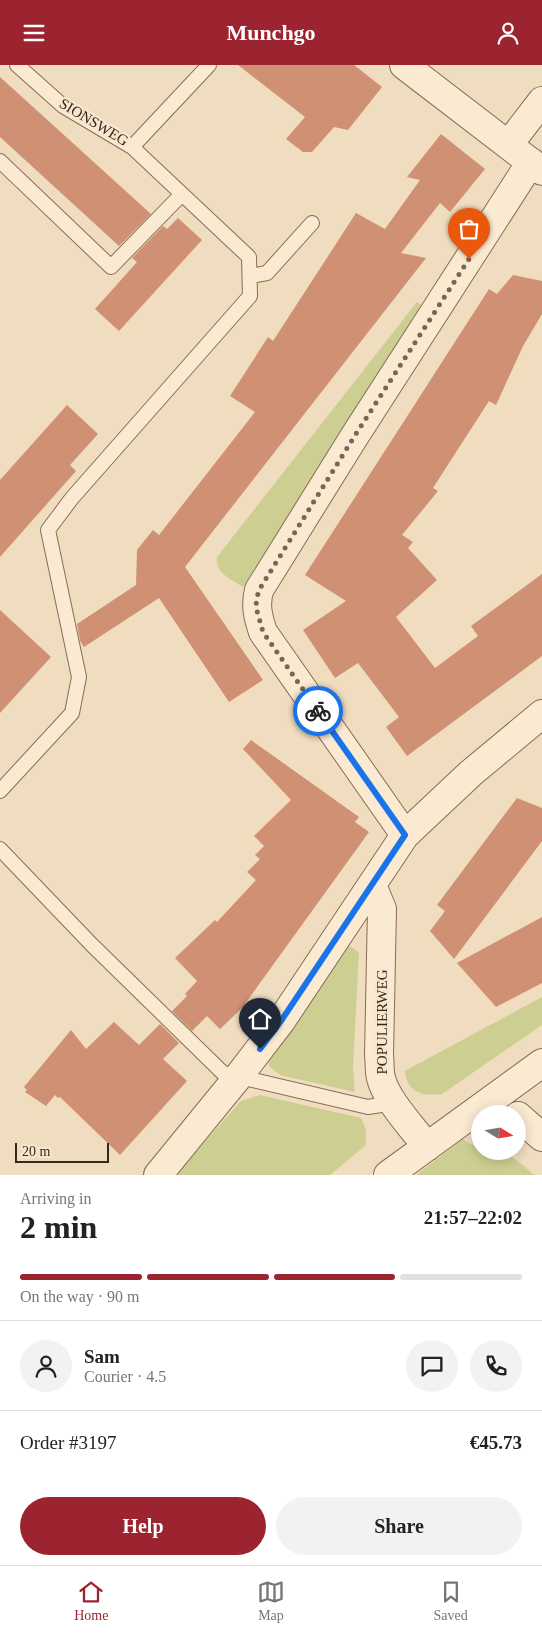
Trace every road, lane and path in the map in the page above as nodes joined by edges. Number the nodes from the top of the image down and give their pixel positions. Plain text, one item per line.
1 (17, 65) edge
2 (209, 65) edge
3 (404, 65) edge
4 (542, 101) edge
5 (509, 145) junction
6 (132, 147) junction
7 (0, 161) edge
8 (537, 167) edge
9 (182, 194) junction
10 (312, 223) dead end
11 (250, 276) junction
12 (542, 714) edge
13 (0, 791) edge
14 (405, 835) junction
15 (0, 849) edge
16 (372, 885) junction
17 (542, 1063) edge
18 (238, 1077) junction
19 (394, 1103) junction
20 (512, 1105) edge
21 (526, 1123) edge
22 (471, 1127) edge
23 (542, 1137) edge
24 (427, 1147) junction
25 (158, 1175) edge
26 (388, 1175) edge

1 - 6 lane, SIONSWEG
2 - 6 lane, SIONSWEG
3 - 5 street
4 - 5 street
5 - 8 street
6 - 9 lane
7 - 9 lane
8 - 14 street
9 - 11 lane
10 - 11 lane
11 - 13 lane
12 - 14 street
14 - 16 street
15 - 18 lane
16 - 18 street
16 - 19 street, POPULIERWEG
17 - 20 street
18 - 19 lane
18 - 25 street
19 - 24 street, POPULIERWEG
21 - 23 street
22 - 24 street
24 - 26 street

